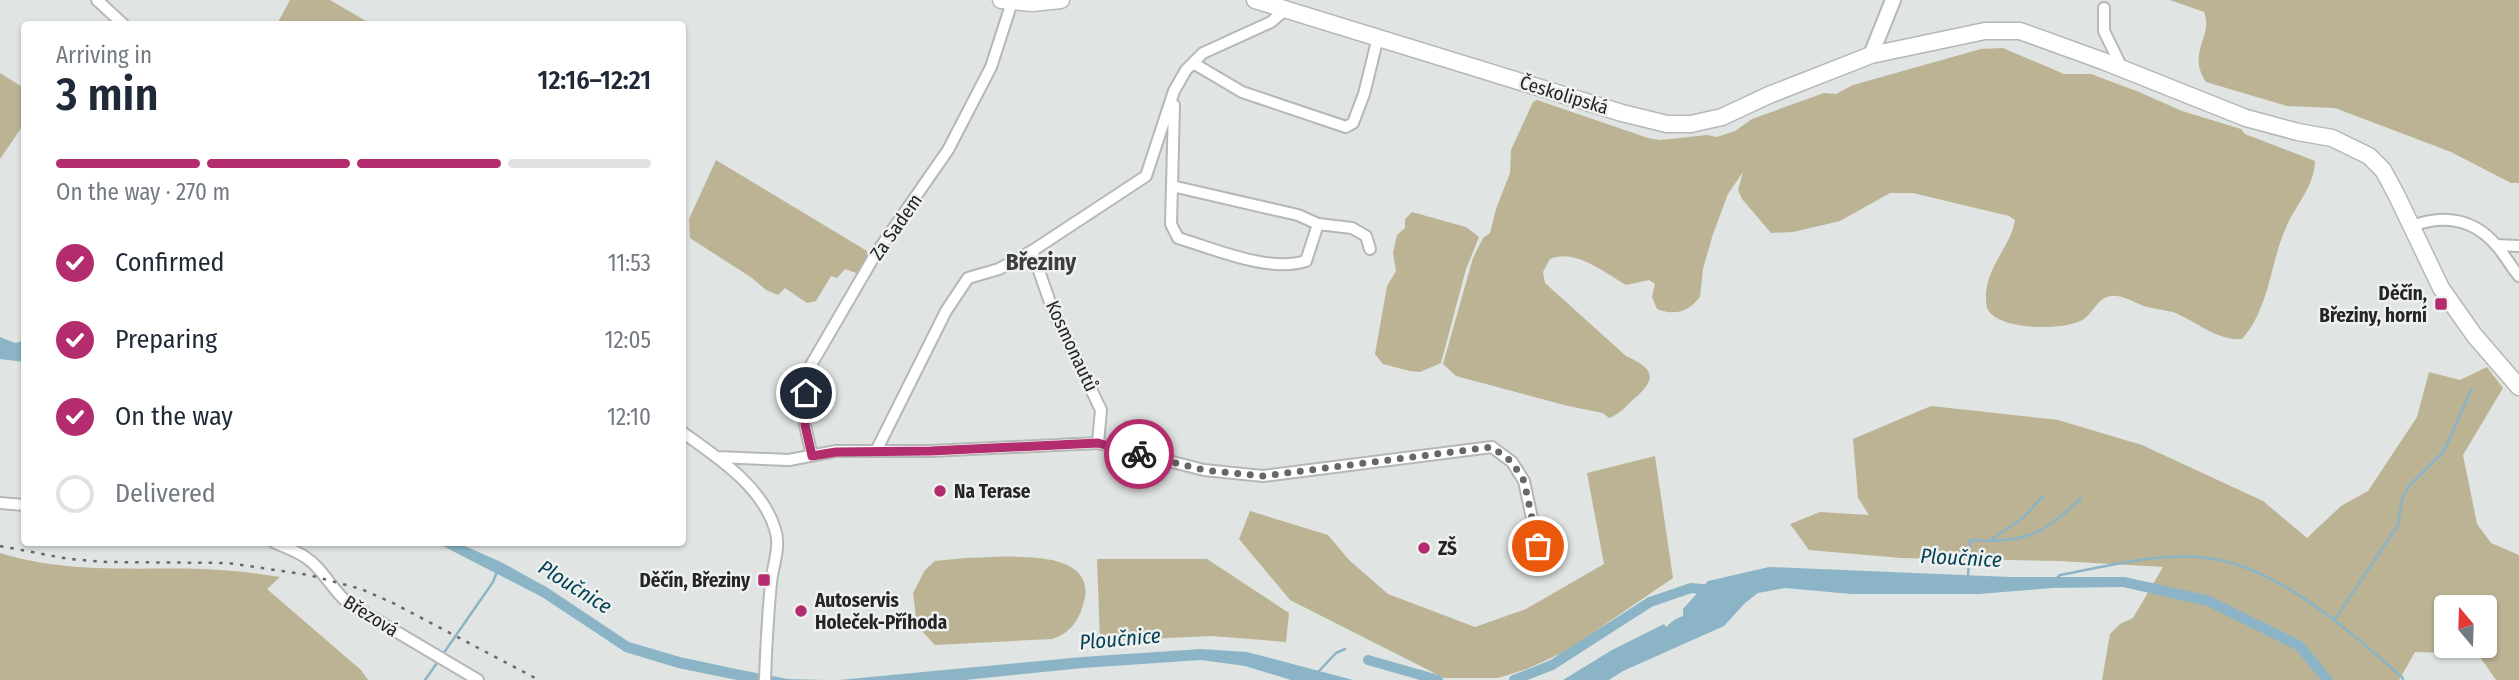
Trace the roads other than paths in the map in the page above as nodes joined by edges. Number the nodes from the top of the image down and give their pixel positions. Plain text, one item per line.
1 (97, 0) edge
2 (1061, 0) edge
3 (1256, 0) edge
4 (1893, 0) edge
5 (1006, 1) edge
6 (2104, 8) dead end
7 (1286, 9) junction
8 (120, 21) edge
9 (1378, 37) junction
10 (1871, 55) junction
11 (1193, 63) junction
12 (2122, 68) junction
13 (1174, 91) junction
14 (1172, 187) junction
15 (1318, 224) junction
16 (2412, 226) junction
17 (2496, 245) junction
18 (2519, 246) edge
19 (1370, 249) dead end
20 (1032, 251) junction
21 (2519, 276) edge
22 (2519, 387) edge
23 (686, 435) edge
24 (1098, 443) junction
25 (876, 451) junction
26 (812, 456) junction
27 (717, 457) junction
28 (754, 458) junction
29 (744, 480) junction
30 (0, 503) edge
31 (21, 505) edge
32 (283, 546) edge
33 (1538, 546) dead end
34 (478, 680) edge
35 (765, 680) edge

1 - 8 street
2 - 5 main road
3 - 7 main road, Českolipská
4 - 10 street
5 - 26 street, Za Sadem
6 - 12 street
7 - 9 main road, Českolipská
7 - 11 street
9 - 10 main road, Českolipská
9 - 11 street
10 - 12 main road, Českolipská
11 - 13 street
12 - 16 main road, Českolipská
13 - 14 street
13 - 20 street
14 - 15 street
14 - 15 street
15 - 19 street
16 - 17 street
16 - 22 main road, Českolipská
17 - 18 street
17 - 21 street
20 - 24 street, Kosmonautů
20 - 25 street
23 - 27 street
24 - 25 street
24 - 33 street
25 - 26 street
26 - 28 street
27 - 28 street
27 - 29 street
28 - 29 street
29 - 35 street
30 - 31 street
32 - 34 street, Březová

